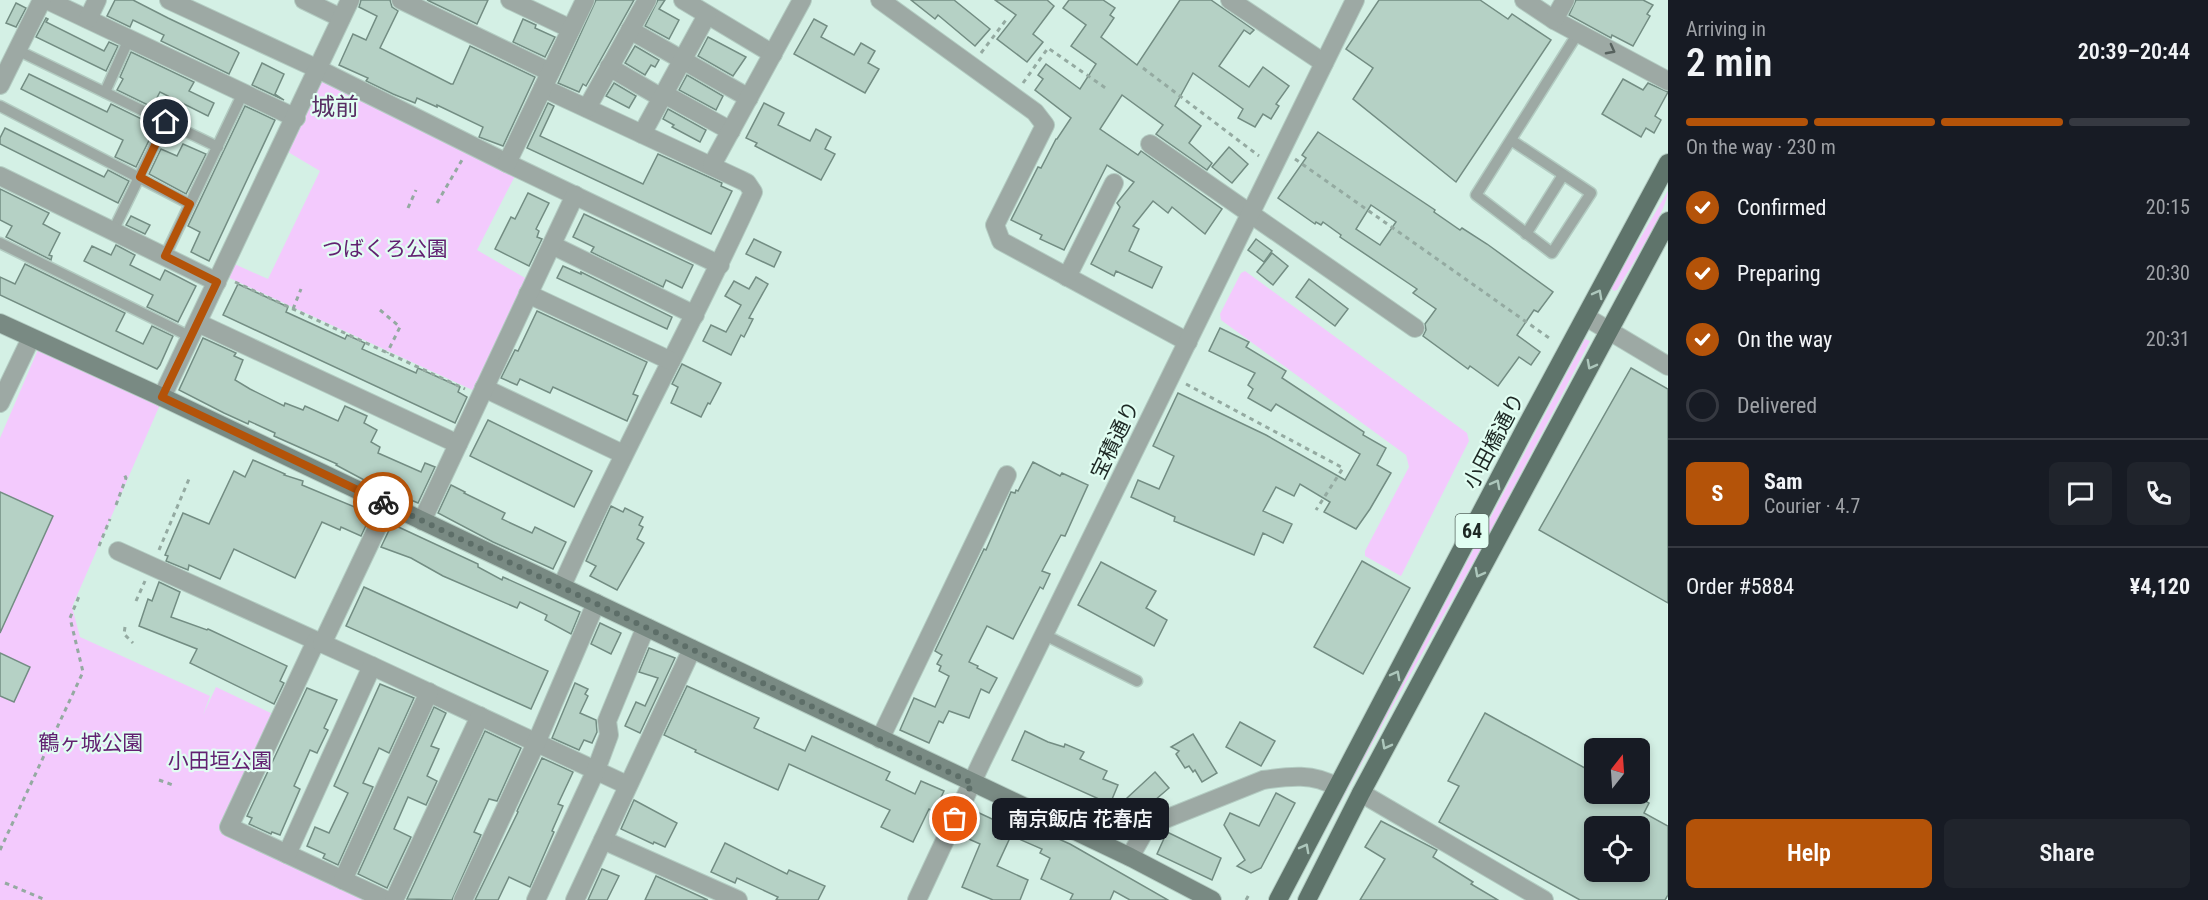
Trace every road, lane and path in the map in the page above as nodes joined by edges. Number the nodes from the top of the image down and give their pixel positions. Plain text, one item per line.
1 (42, 0) edge
2 (47, 0) edge
3 (97, 0) edge
4 (169, 0) edge
5 (304, 0) edge
6 (350, 0) edge
7 (401, 0) edge
8 (510, 0) edge
9 (585, 0) edge
10 (647, 0) edge
11 (683, 0) edge
12 (802, 0) edge
13 (880, 0) edge
14 (1230, 0) edge
15 (1355, 0) edge
16 (1524, 0) edge
17 (1565, 0) edge
18 (707, 15) junction
19 (341, 18) junction
20 (88, 19) junction
21 (1006, 20) dead end
22 (1554, 20) junction
23 (571, 29) junction
24 (630, 30) junction
25 (1578, 33) junction
26 (129, 39) junction
27 (17, 50) junction
28 (772, 54) junction
29 (682, 60) junction
30 (1324, 63) junction
31 (971, 66) junction
32 (609, 67) junction
33 (1143, 68) dead end
34 (318, 69) junction
35 (547, 80) junction
36 (1668, 81) edge
37 (0, 85) edge
38 (1107, 89) dead end
39 (105, 92) junction
40 (243, 93) junction
41 (663, 96) junction
42 (1013, 96) junction
43 (749, 98) junction
44 (0, 106) edge
45 (587, 108) junction
46 (296, 118) junction
47 (166, 122) junction
48 (731, 131) junction
49 (642, 134) junction
50 (1511, 140) junction
51 (1150, 144) dead end
52 (471, 146) junction
53 (218, 147) junction
54 (1291, 156) dead end
55 (1264, 160) dead end
56 (1668, 163) edge
57 (507, 164) junction
58 (712, 165) junction
59 (1563, 175) junction
60 (0, 176) edge
61 (140, 177) junction
62 (1114, 183) dead end
63 (416, 190) dead end
64 (575, 195) junction
65 (437, 203) dead end
66 (190, 204) junction
67 (408, 207) dead end
68 (1250, 215) junction
69 (1668, 221) edge
70 (113, 231) junction
71 (1526, 234) junction
72 (0, 243) edge
73 (552, 245) junction
74 (165, 256) junction
75 (720, 265) junction
76 (1067, 277) junction
77 (219, 279) junction
78 (302, 289) dead end
79 (528, 294) junction
80 (293, 309) junction
81 (380, 310) dead end
82 (695, 315) junction
83 (1586, 317) junction
84 (0, 323) edge
85 (1416, 328) dead end
86 (194, 330) junction
87 (1609, 331) junction
88 (31, 338) junction
89 (1188, 342) junction
90 (1557, 344) dead end
91 (387, 353) junction
92 (671, 361) junction
93 (1668, 366) edge
94 (1179, 380) dead end
95 (482, 392) junction
96 (162, 397) junction
97 (0, 403) edge
98 (458, 444) junction
99 (623, 454) junction
100 (123, 472) dead end
101 (1007, 475) dead end
102 (189, 479) dead end
103 (116, 505) dead end
104 (388, 505) junction
105 (1316, 510) dead end
106 (110, 519) dead end
107 (422, 521) junction
108 (99, 546) dead end
109 (118, 551) dead end
110 (156, 557) dead end
111 (150, 571) dead end
112 (562, 586) junction
113 (80, 594) dead end
114 (136, 601) dead end
115 (596, 603) junction
116 (125, 627) dead end
117 (648, 628) junction
118 (1053, 639) dead end
119 (319, 642) junction
120 (133, 643) dead end
121 (692, 649) junction
122 (372, 666) junction
123 (1137, 681) dead end
124 (429, 692) junction
125 (480, 716) junction
126 (880, 739) junction
127 (537, 741) junction
128 (596, 770) junction
129 (159, 780) dead end
130 (972, 783) junction
131 (173, 785) dead end
132 (627, 785) junction
133 (1337, 787) junction
134 (1361, 793) junction
135 (603, 840) junction
136 (0, 850) edge
137 (287, 854) junction
138 (1130, 857) junction
139 (343, 880) junction
140 (5, 883) dead end
141 (1250, 893) dead end
142 (46, 900) edge
143 (386, 900) edge
144 (394, 900) edge
145 (464, 900) edge
146 (536, 900) edge
147 (575, 900) edge
148 (738, 900) edge
149 (917, 900) edge
150 (1212, 900) edge
151 (1246, 900) edge
152 (1278, 900) edge
153 (1307, 900) edge
154 (1544, 900) edge

1 - 27 street
2 - 20 street
3 - 20 street
4 - 34 street
5 - 19 street
6 - 19 street
7 - 35 street
8 - 23 street
9 - 23 street
10 - 24 street
11 - 18 street
12 - 28 street
13 - 31 street
14 - 30 street
15 - 30 street, 宝積通り
16 - 22 street
17 - 22 street
18 - 28 street
18 - 29 street
19 - 34 street
20 - 26 street
21 - 31 path
22 - 25 street
23 - 35 street
24 - 29 street
24 - 32 street
25 -> 36 street
25 - 50 lane
26 - 39 lane
26 - 40 street
27 - 37 street
27 - 39 lane
28 - 43 street
29 - 41 street
29 - 43 street
30 - 68 street, 宝積通り
31 - 42 street
32 - 41 street
32 - 45 street
33 - 55 path
34 - 46 street
34 - 52 street
35 - 45 street
35 - 57 street
38 - 42 path
39 - 47 lane
40 - 46 street
40 - 53 lane
41 - 48 street
41 - 49 street
42 - 76 street
43 - 48 street
44 - 61 lane
45 - 49 street
46 - 77 street
47 - 53 lane
47 - 61 lane
48 - 58 street
49 - 58 street
50 - 59 lane
50 - 71 lane
51 - 68 street
52 - 57 street
52 - 65 path
53 - 66 lane
54 - 90 path
83 -> 56 main road, 小田橋通り / 64
57 - 64 street
58 - 75 street
59 - 71 lane
59 - 71 lane
60 - 70 street
61 - 66 lane
61 - 70 lane
62 - 76 street
63 - 67 path
64 - 73 street
64 - 75 street
66 - 74 lane
68 - 85 street
68 - 89 street, 宝積通り
69 - 87 main road, 64
70 - 74 street
72 - 86 lane
73 - 79 street
73 - 82 street
74 - 77 street
75 - 82 street
76 - 89 street
77 - 80 path
77 - 86 street
78 - 80 path
79 - 92 street
79 - 95 street
80 - 91 path
81 - 91 path
82 - 92 street
83 - 87 street
133 -> 83 main road, 小田橋通り / 64
84 - 88 street
86 - 96 street
86 - 98 street
87 - 93 street
87 -> 134 main road, 64
88 - 96 street
88 - 97 street
89 - 130 street, 宝積通り
91 - 95 path
92 - 99 street
94 - 105 path
95 - 98 street
95 - 99 street
96 - 104 street
98 - 107 street
99 - 112 street
100 - 103 path
101 - 126 street
102 - 110 path
104 - 107 street
104 - 119 street
106 - 108 path
107 - 112 street
109 - 119 street
111 - 114 path
112 - 115 street
113 - 136 path
115 - 117 street
115 - 127 street
116 - 120 path
117 - 121 street
117 - 128 street
118 - 123 lane
119 - 122 street
119 - 137 street
121 - 126 street
121 - 132 street
122 - 124 street
122 - 137 street
124 - 125 street
124 - 139 street
125 - 127 street
125 - 144 street
126 - 130 street
127 - 128 street
127 - 145 street
128 - 132 street
128 - 146 street
129 - 131 path
130 - 138 street
130 - 149 street, 宝積通り
132 - 135 street
133 - 138 street
152 -> 133 main road, 小田橋通り / 64
134 - 153 main road, 64
134 - 154 street
135 - 147 street
135 - 148 street
137 - 139 street
138 - 150 street
139 - 143 street
140 - 142 path
141 - 151 path

